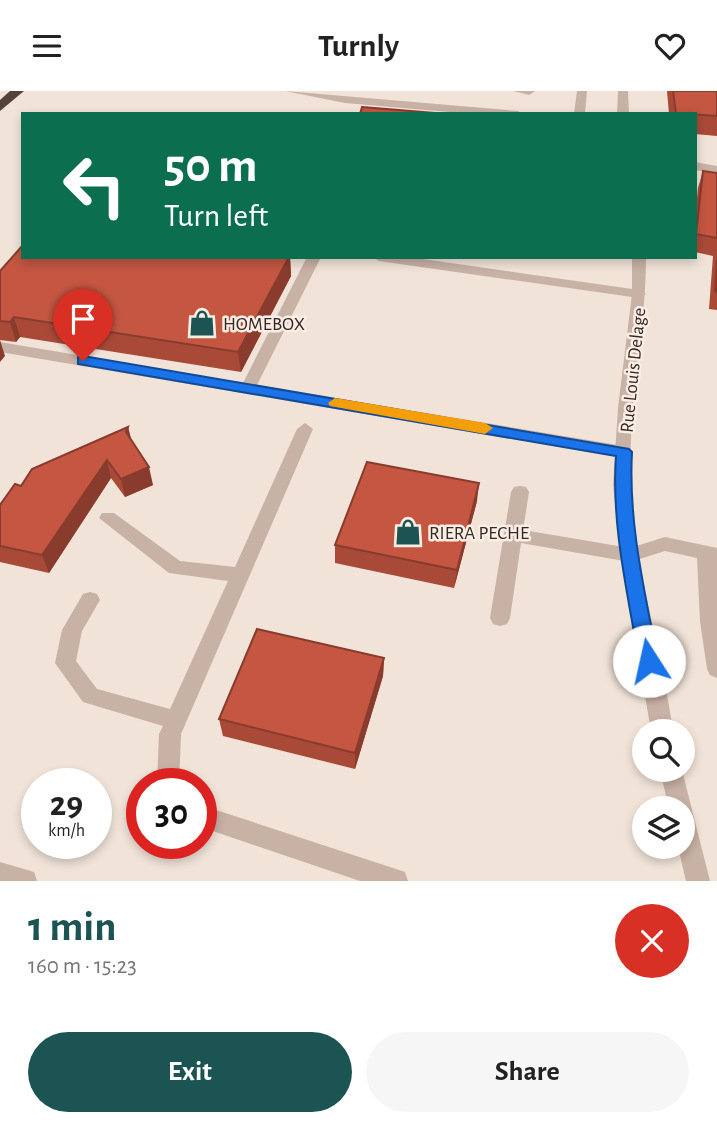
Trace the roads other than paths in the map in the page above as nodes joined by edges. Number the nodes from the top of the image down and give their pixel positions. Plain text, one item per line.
1 (18, 91) edge
2 (290, 91) edge
3 (582, 91) edge
4 (623, 91) edge
5 (360, 96) edge
6 (0, 107) edge
7 (500, 112) edge
8 (579, 112) edge
9 (623, 112) edge
10 (697, 166) edge
11 (717, 170) edge
12 (393, 259) edge
13 (639, 259) edge
14 (304, 265) edge
15 (639, 294) junction
16 (0, 347) edge
17 (248, 388) junction
18 (305, 429) dead end
19 (624, 452) junction
20 (520, 492) dead end
21 (108, 518) dead end
22 (513, 535) junction
23 (630, 555) junction
24 (712, 555) edge
25 (242, 575) junction
26 (90, 600) dead end
27 (500, 618) dead end
28 (717, 669) edge
29 (660, 719) edge
30 (176, 720) junction
31 (169, 768) edge
32 (217, 821) edge
33 (693, 859) edge
34 (0, 874) edge
35 (25, 881) edge
36 (396, 881) edge
37 (698, 881) edge

1 - 6 highway
2 - 5 street
3 - 8 street
4 - 9 street
5 - 7 street
10 - 11 street
12 - 15 street
13 - 15 street, Rue Louis Delage
14 - 17 street
15 - 19 street, Rue Louis Delage
16 - 17 street
17 - 19 street
18 - 25 street
19 - 23 street, Rue Louis Delage
20 - 22 street
21 - 25 street
22 - 23 street
22 - 27 street
23 - 24 street
23 - 29 street, Rue Louis Delage
24 - 28 street
25 - 30 street
26 - 30 street
30 - 31 street
32 - 36 street
33 - 37 street
34 - 35 street

